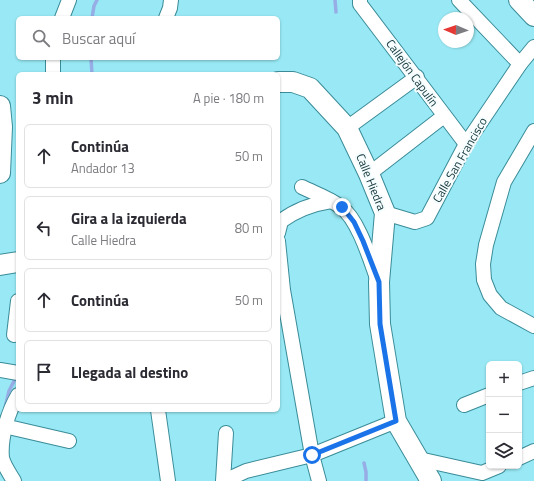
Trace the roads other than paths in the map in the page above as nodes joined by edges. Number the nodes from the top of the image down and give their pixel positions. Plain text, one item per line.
1 (69, 0) edge
2 (171, 0) edge
3 (360, 0) edge
4 (459, 0) edge
5 (519, 0) edge
6 (63, 16) edge
7 (167, 16) edge
8 (534, 16) edge
9 (534, 47) edge
10 (53, 60) edge
11 (520, 64) junction
12 (53, 72) edge
13 (417, 77) junction
14 (280, 82) edge
15 (0, 106) edge
16 (444, 116) junction
17 (1, 127) edge
18 (347, 128) junction
19 (534, 131) edge
20 (466, 144) junction
21 (0, 173) edge
22 (369, 174) junction
23 (302, 187) dead end
24 (331, 201) junction
25 (385, 213) junction
26 (280, 223) edge
27 (16, 262) edge
28 (0, 265) edge
29 (379, 282) junction
30 (280, 290) edge
31 (16, 318) edge
32 (534, 326) edge
33 (14, 335) dead end
34 (0, 370) edge
35 (16, 373) edge
36 (534, 378) edge
37 (522, 382) edge
38 (486, 396) edge
39 (16, 399) edge
40 (464, 405) dead end
41 (158, 412) edge
42 (396, 421) junction
43 (4, 426) junction
44 (226, 433) dead end
45 (69, 442) dead end
46 (534, 451) edge
47 (312, 455) junction
48 (522, 457) edge
49 (419, 459) junction
50 (496, 469) edge
51 (10, 475) edge
52 (487, 477) edge
53 (168, 481) edge
54 (224, 481) edge
55 (319, 481) edge
56 (431, 481) edge

1 - 6 street
2 - 7 street
3 - 13 street, Callejón Capulín
4 - 11 street
5 - 8 street
9 - 11 street, Calle San Francisco
10 - 12 street
11 - 20 street, Calle San Francisco
13 - 16 street, Callejón Capulín
13 - 18 street
14 - 18 street, Calle Hiedra
15 - 17 street
16 - 20 street, Callejón Capulín
16 - 22 street
17 - 21 street
18 - 22 street, Calle Hiedra
19 - 32 street
20 - 25 street, Calle San Francisco
22 - 25 street, Calle Hiedra
23 - 24 street
24 - 26 street
24 - 29 street
25 - 29 street, Calle Hiedra
27 - 28 street
29 - 42 street, Calle Hiedra
30 - 47 street
31 - 33 street
34 - 35 street
36 - 37 street
38 - 40 street
39 - 43 street
41 - 53 street
42 - 47 street
42 - 49 street
43 - 45 street
43 - 51 street
44 - 54 street
46 - 48 street
47 - 54 street
47 - 55 street
49 - 52 street
49 - 56 street
50 - 52 street

